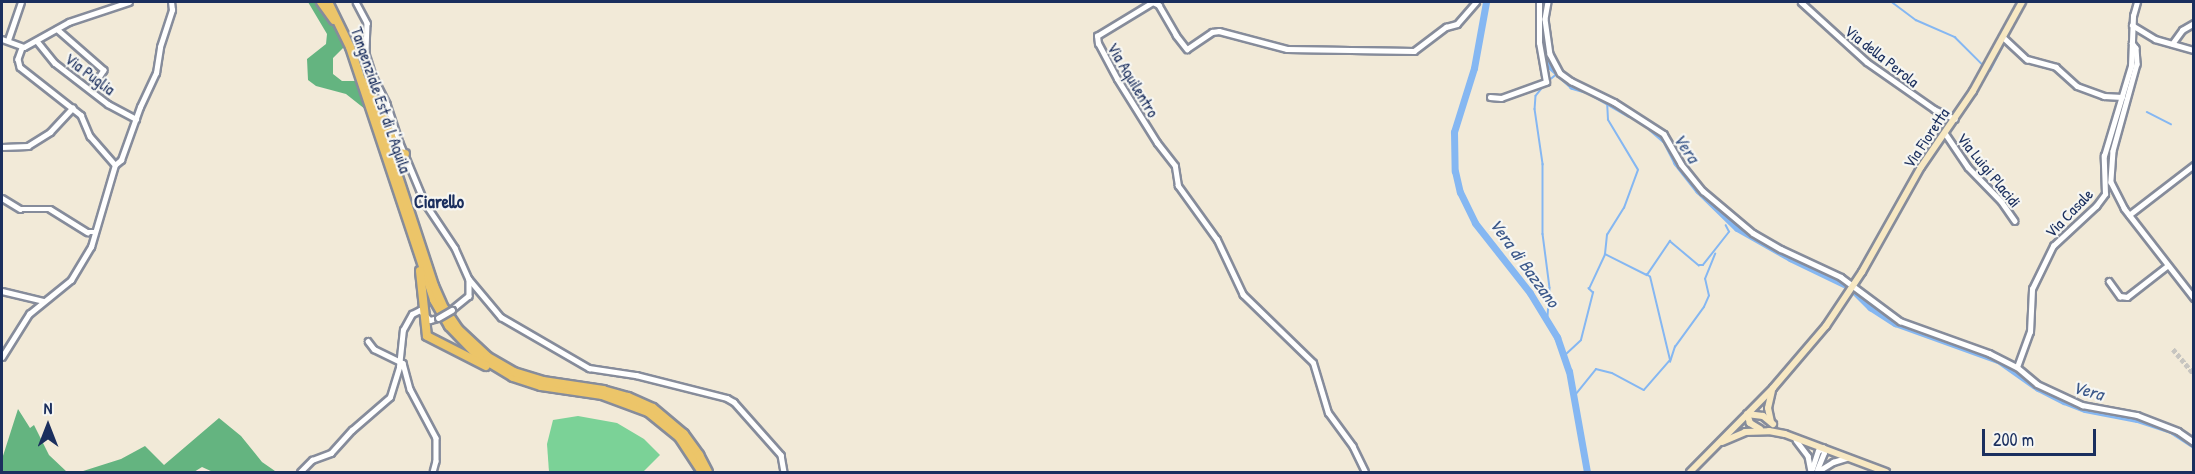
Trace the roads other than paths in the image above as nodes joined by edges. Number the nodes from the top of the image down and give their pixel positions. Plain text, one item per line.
1 (21, 2) edge
2 (129, 2) edge
3 (171, 2) edge
4 (321, 2) edge
5 (328, 2) edge
6 (334, 2) edge
7 (356, 2) edge
8 (1476, 2) edge
9 (1539, 2) edge
10 (1548, 2) edge
11 (1801, 2) edge
12 (2022, 2) edge
13 (2137, 2) edge
14 (2193, 23) edge
15 (2132, 25) junction
16 (57, 29) junction
17 (2178, 36) junction
18 (2003, 37) junction
19 (2, 39) edge
20 (8, 40) junction
21 (37, 41) junction
22 (2162, 41) junction
23 (2132, 42) junction
24 (2173, 44) junction
25 (2181, 46) junction
26 (350, 47) junction
27 (22, 48) junction
28 (2193, 50) edge
29 (91, 90) junction
30 (371, 94) junction
31 (1490, 97) dead end
32 (2122, 97) junction
33 (72, 108) junction
34 (1956, 118) junction
35 (136, 119) junction
36 (1945, 134) junction
37 (2, 147) edge
38 (405, 154) junction
39 (115, 165) junction
40 (2193, 165) edge
41 (2, 198) edge
42 (2129, 215) junction
43 (2015, 221) dead end
44 (94, 232) junction
45 (418, 258) junction
46 (2167, 266) junction
47 (469, 279) junction
48 (2109, 280) dead end
49 (1853, 287) junction
50 (2, 291) edge
51 (2193, 298) edge
52 (424, 300) junction
53 (44, 301) junction
54 (415, 311) junction
55 (424, 313) junction
56 (435, 319) junction
57 (425, 329) junction
58 (368, 340) dead end
59 (2, 357) edge
60 (400, 360) junction
61 (2017, 368) junction
62 (508, 374) junction
63 (1773, 388) junction
64 (1747, 414) junction
65 (1773, 424) junction
66 (1767, 430) junction
67 (1788, 435) junction
68 (2193, 442) edge
69 (1717, 446) junction
70 (1822, 448) junction
71 (1850, 459) junction
72 (300, 472) edge
73 (433, 472) edge
74 (702, 472) edge
75 (708, 472) edge
76 (784, 472) edge
77 (1365, 472) edge
78 (1690, 472) edge
79 (1811, 472) edge
80 (1816, 472) edge
81 (1886, 472) edge

1 - 20 street
2 - 16 street
3 - 35 street
4 - 26 highway
5 - 26 highway, Tangenziale Est di L'Aquila
6 - 30 highway, Tangenziale Est di L'Aquila
7 - 38 street
8 - 77 street, Via Aquilentro
9 - 31 street
10 - 49 street
11 - 34 street, Via della Perola
12 - 18 main road, Via Fioretta
13 - 15 street, Via Casale
14 - 17 street
15 - 22 street
15 - 23 street, Via Casale
16 - 21 street
16 - 29 street
17 - 22 street
17 - 24 street
17 - 25 street
18 - 32 street
18 - 34 main road, Via Fioretta
19 - 20 street
20 - 27 street
21 - 27 street
21 - 29 street, Via Puglia
22 - 24 street
23 - 32 street, Via Casale
23 - 42 street
24 - 25 street
25 - 28 street
26 - 45 highway, Tangenziale Est di L'Aquila
27 - 33 street
29 - 35 street, Via Puglia
30 - 38 highway
30 - 75 highway, Tangenziale Est di L'Aquila
32 - 61 street, Via Casale
33 - 37 street
33 - 39 street
34 - 36 main road, Via Fioretta
35 - 39 street
36 - 43 street, Via Luigi Placidi
36 - 49 main road, Via Fioretta
38 - 47 street
39 - 44 street
40 - 42 street
41 - 44 street
42 - 46 street
44 - 53 street
45 - 52 highway
45 - 62 highway, Tangenziale Est di L'Aquila
46 - 48 street
46 - 51 street
47 - 56 street, bridge
47 - 76 street
49 - 61 street
49 - 63 main road, Via Fioretta
50 - 53 street
52 - 54 highway
52 - 55 highway
53 - 59 street
54 - 55 street
54 - 60 street
55 - 56 street
55 - 57 highway
56 - 57 highway
57 - 62 highway
58 - 60 street
60 - 72 street
60 - 73 street
61 - 68 street
62 - 74 highway, Tangenziale Est di L'Aquila
63 - 64 main road, Via Fioretta
63 - 65 main road
64 - 65 main road
64 - 66 main road
64 - 69 main road, Via Fioretta
65 - 67 main road
66 - 67 main road
66 - 69 main road
67 - 70 main road
67 - 79 street
69 - 78 main road, Via Fioretta
70 - 71 main road
70 - 79 street
70 - 80 street
71 - 80 street
71 - 81 main road

